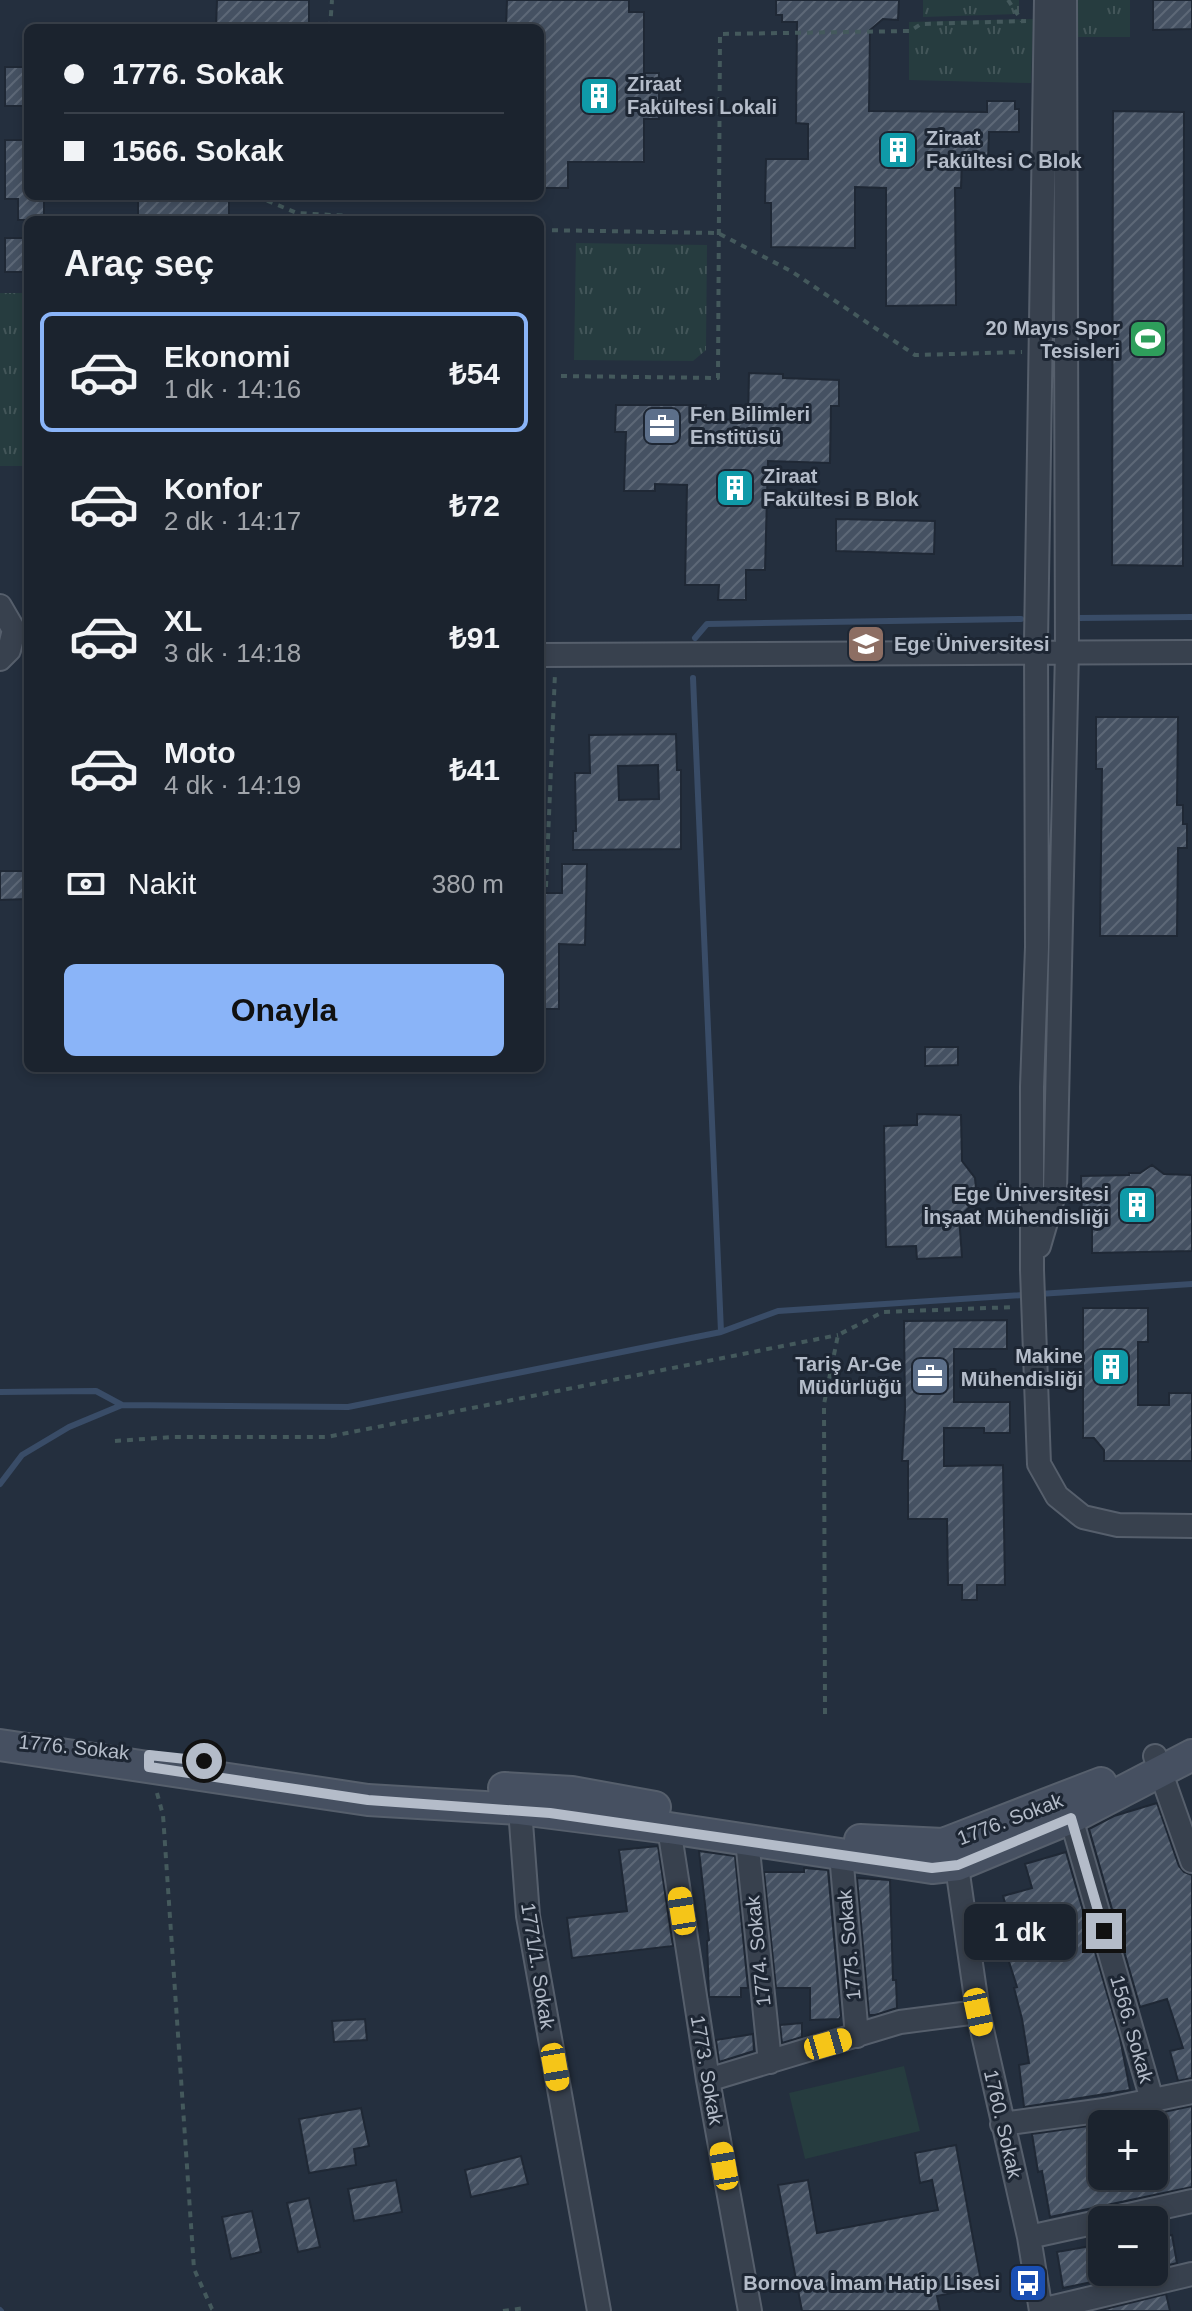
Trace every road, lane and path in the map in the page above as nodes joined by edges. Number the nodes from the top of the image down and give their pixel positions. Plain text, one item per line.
1 (332, 0) edge
2 (1008, 0) edge
3 (1052, 4) edge
4 (1023, 22) junction
5 (330, 24) edge
6 (1056, 53) junction
7 (266, 200) edge
8 (350, 216) edge
9 (544, 230) edge
10 (718, 233) junction
11 (1041, 351) junction
12 (561, 376) dead end
13 (2, 609) edge
14 (24, 623) edge
15 (1036, 651) junction
16 (1067, 651) junction
17 (1192, 652) edge
18 (548, 655) edge
19 (24, 657) edge
20 (1, 659) edge
21 (546, 887) dead end
22 (1037, 947) junction
23 (1061, 947) junction
24 (1034, 1056) junction
25 (1058, 1057) junction
26 (1032, 1289) junction
27 (838, 1335) junction
28 (115, 1441) dead end
29 (1192, 1526) edge
30 (825, 1714) dead end
31 (1192, 1738) edge
32 (0, 1743) edge
33 (1192, 1755) edge
34 (149, 1761) junction
35 (1158, 1763) junction
36 (520, 1809) junction
37 (1071, 1818) junction
38 (669, 1828) junction
39 (747, 1840) junction
40 (956, 1853) junction
41 (841, 1854) junction
42 (1192, 1861) edge
43 (978, 2012) junction
44 (857, 2036) junction
45 (770, 2062) junction
46 (708, 2080) junction
47 (1192, 2092) edge
48 (1152, 2100) junction
49 (1002, 2124) junction
50 (1192, 2201) edge
51 (1168, 2206) edge
52 (1088, 2224) edge
53 (1029, 2237) junction
54 (1192, 2274) edge
55 (525, 2308) dead end
56 (215, 2311) edge
57 (503, 2311) edge
58 (599, 2311) edge
59 (750, 2311) edge
60 (1041, 2311) edge

1 - 5 path
2 - 4 path
3 - 4 path
3 - 6 street
4 - 10 path
6 - 11 street
6 - 16 street
7 - 8 path
9 - 10 path
10 - 11 path
10 - 12 path
11 - 15 street
13 - 14 street
13 - 20 street
15 - 16 street
15 - 18 street
15 - 22 street
16 - 17 street
16 - 23 street
18 - 21 path
19 - 20 street
22 - 23 street
22 - 24 street
23 - 25 street
24 - 25 street
24 - 26 street
25 - 26 street
26 - 27 path
26 - 29 street
27 - 28 path
27 - 30 path
31 - 35 street, 1776. Sokak
32 - 34 street, 1776. Sokak
33 - 35 street, 1776. Sokak
34 - 36 street, 1776. Sokak
34 - 40 street, 1776. Sokak
34 - 56 path
35 - 37 street, 1776. Sokak
35 - 40 street, 1776. Sokak
35 - 42 street
36 - 38 street, 1776. Sokak
36 - 58 street, 1771/1. Sokak
37 - 40 street, 1776. Sokak
37 - 48 street, 1566. Sokak
38 - 39 street, 1776. Sokak
38 - 46 street, 1773. Sokak
39 - 41 street, 1776. Sokak
39 - 45 street, 1774. Sokak
40 - 41 street, 1776. Sokak
40 - 43 street, 1760. Sokak
41 - 44 street, 1775. Sokak
43 - 44 street
43 - 49 street, 1760. Sokak
44 - 45 street
45 - 46 street
46 - 59 street, 1773. Sokak
47 - 48 street
48 - 49 street
49 - 53 street, 1760. Sokak
50 - 51 street
52 - 53 street
53 - 60 street, 1760. Sokak
54 - 60 street
55 - 57 path

